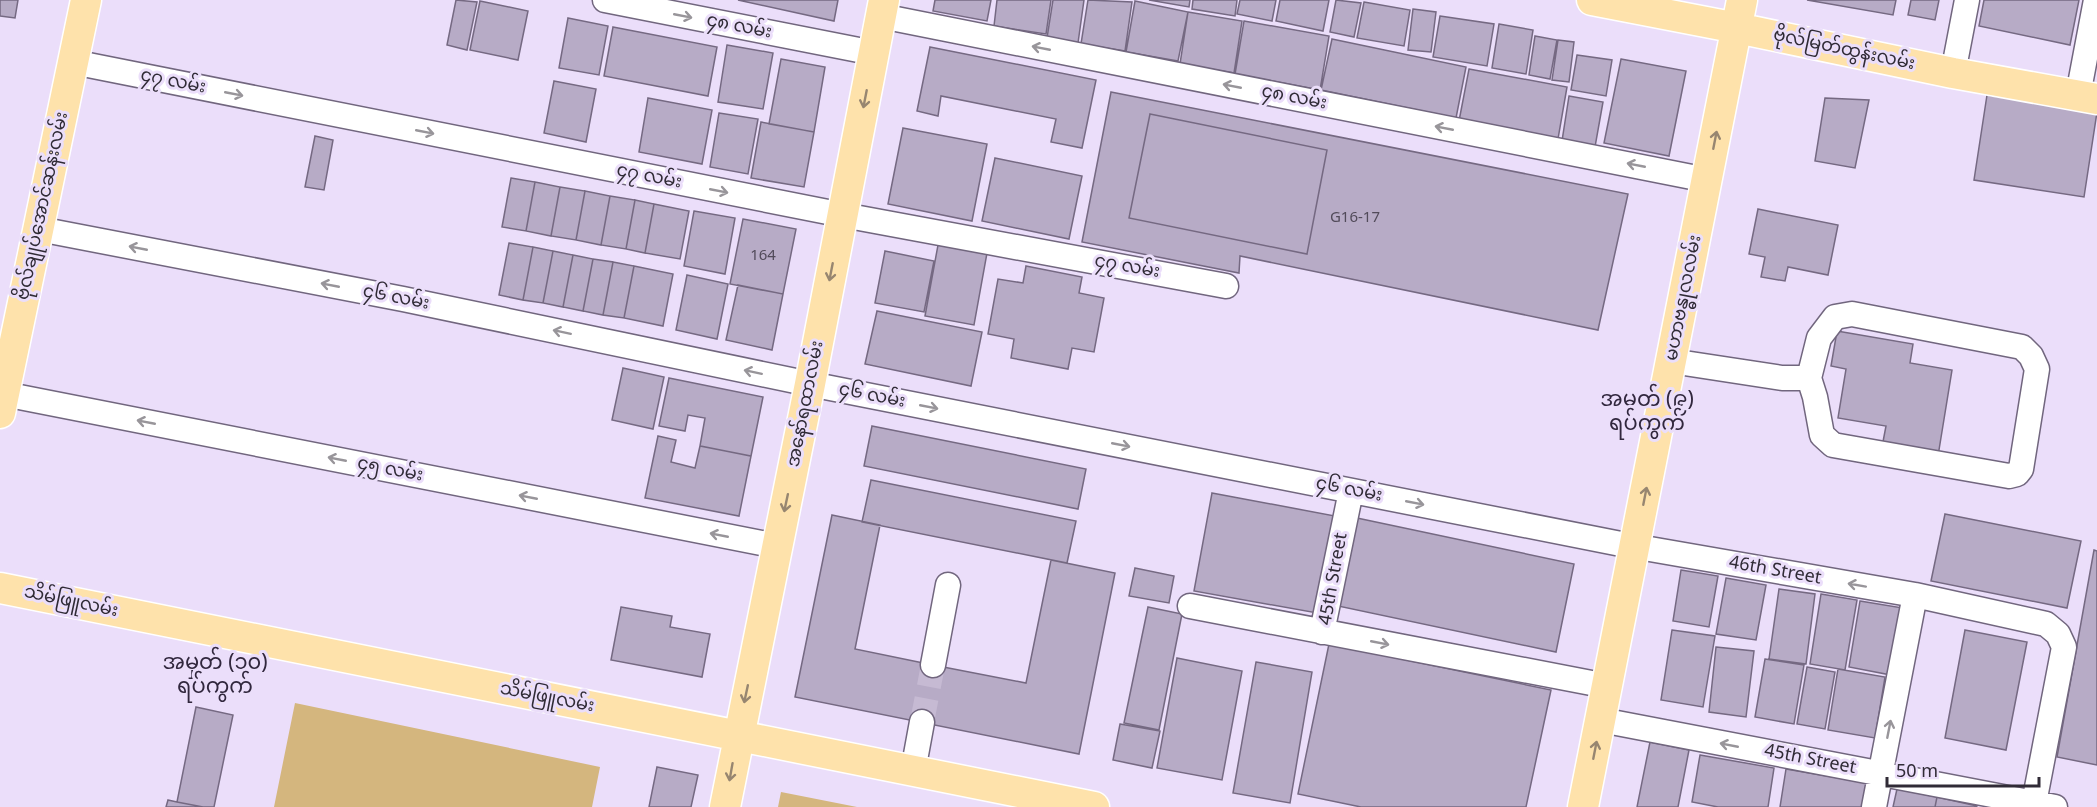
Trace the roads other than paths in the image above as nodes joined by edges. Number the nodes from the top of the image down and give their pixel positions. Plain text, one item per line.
1 (69, 0) edge
2 (86, 0) edge
3 (605, 0) edge
4 (1592, 0) edge
5 (1967, 0) edge
6 (2096, 0) edge
7 (882, 8) edge
8 (1740, 14) edge
9 (873, 53) junction
10 (74, 62) junction
11 (1953, 73) junction
12 (2087, 97) edge
13 (1707, 180) junction
14 (843, 215) junction
15 (39, 229) junction
16 (1226, 286) dead end
17 (0, 328) edge
18 (1671, 361) junction
19 (1809, 378) junction
20 (810, 384) junction
21 (2, 403) edge
22 (1351, 490) junction
23 (1628, 545) junction
24 (777, 546) junction
25 (948, 585) dead end
26 (0, 588) edge
27 (1915, 596) junction
28 (1190, 606) dead end
29 (1322, 632) junction
30 (933, 664) tunnel mouth
31 (1599, 685) junction
32 (1600, 720) junction
33 (922, 723) tunnel mouth
34 (738, 736) junction
35 (913, 771) junction
36 (1880, 773) junction
37 (2044, 805) edge
38 (725, 807) edge
39 (1094, 807) edge
40 (1583, 807) edge
41 (1874, 807) edge

1 - 17 main road, ဗိုလ်ချုပ်အောင်ဆန်းလမ်း
2 - 10 main road, ဗိုလ်ချုပ်အောင်ဆန်းလမ်း
3 -> 9 street, ၄၈ လမ်း
4 - 8 main road, ဗိုလ်မြတ်ထွန်းလမ်း
5 - 11 street
6 - 12 street
7 - 9 main road, အနော်ရထာလမ်း
13 -> 7 street, ၄၈ လမ်း
8 - 11 main road, ဗိုလ်မြတ်ထွန်းလမ်း
13 -> 8 main road, မဟာဗန္ဓုလလမ်း
9 -> 14 main road, အနော်ရထာလမ်း
10 -> 14 street, ၄၇ လမ်း
10 - 15 main road, ဗိုလ်ချုပ်အောင်ဆန်းလမ်း
11 - 12 main road, ဗိုလ်မြတ်ထွန်းလမ်း
13 - 18 main road, မဟာဗန္ဓုလလမ်း
14 - 16 street, ၄၇ လမ်း
14 -> 20 main road, အနော်ရထာလမ်း
20 -> 15 street, ၄၆ လမ်း
15 - 21 main road, ဗိုလ်ချုပ်အောင်ဆန်းလမ်း
18 - 19 street
23 -> 18 main road, မဟာဗန္ဓုလလမ်း
19 - 19 street
20 -> 22 street, ၄၆ လမ်း
20 -> 24 main road, အနော်ရထာလမ်း
24 -> 21 street, ၄၅ လမ်း
22 -> 23 street, ၄၆ လမ်း
22 - 29 street, 45th Street
27 -> 23 street, 46th Street
23 - 31 main road, မဟာဗန္ဓုလလမ်း
24 -> 34 main road, အနော်ရထာလမ်း
25 - 30 street
26 - 34 main road, သိမ်ဖြူလမ်း
36 -> 27 street
27 - 37 street, 46th Street
28 - 29 street
29 -> 31 street, 45th Street
31 - 32 main road, မဟာဗန္ဓုလလမ်း
36 -> 32 street, 45th Street
40 -> 32 main road, မဟာဗန္ဓုလလမ်း
33 - 35 street
34 - 35 main road, သိမ်ဖြူလမ်း
34 -> 38 main road, အနော်ရထာလမ်း
35 - 39 main road, သိမ်ဖြူလမ်း
36 - 37 street, 45th Street
36 - 41 street

